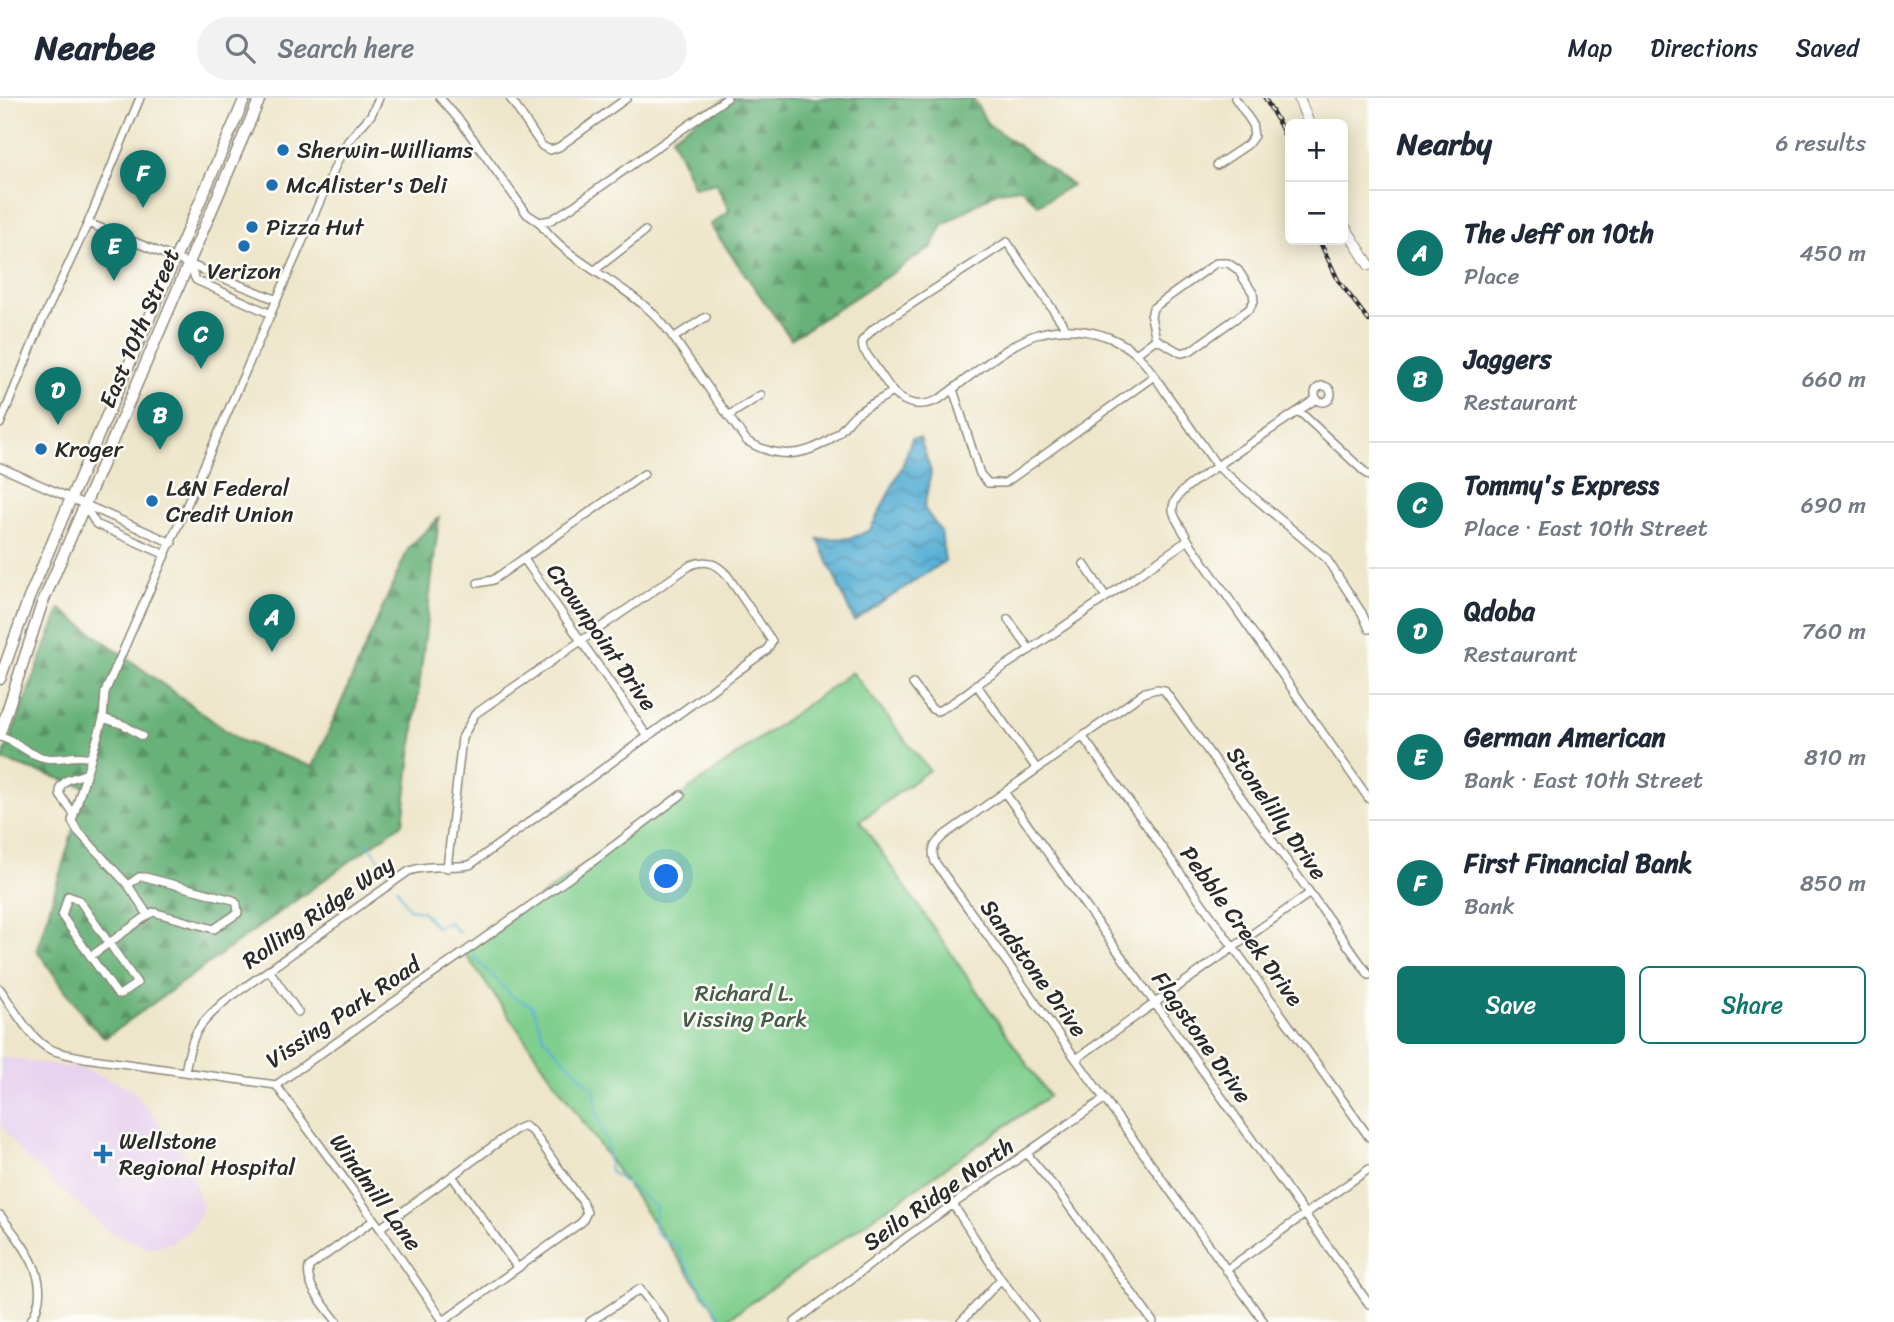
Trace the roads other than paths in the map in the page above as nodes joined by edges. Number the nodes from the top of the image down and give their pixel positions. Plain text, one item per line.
1 (140, 98) edge
2 (245, 98) edge
3 (260, 98) edge
4 (379, 98) edge
5 (440, 98) edge
6 (510, 98) edge
7 (627, 98) edge
8 (727, 98) edge
9 (1235, 98) edge
10 (1298, 98) edge
11 (1307, 119) edge
12 (1217, 165) dead end
13 (539, 222) junction
14 (88, 223) junction
15 (645, 231) dead end
16 (1348, 232) edge
17 (175, 258) junction
18 (189, 264) junction
19 (1369, 265) edge
20 (595, 270) junction
21 (277, 300) junction
22 (271, 314) junction
23 (706, 317) dead end
24 (1066, 329) junction
25 (673, 338) junction
26 (1157, 339) junction
27 (1136, 354) junction
28 (1154, 376) junction
29 (953, 389) junction
30 (893, 392) junction
31 (761, 395) dead end
32 (1316, 399) dead end
33 (1299, 411) junction
34 (728, 416) junction
35 (0, 424) edge
36 (1217, 466) junction
37 (0, 467) edge
38 (644, 474) dead end
39 (1369, 476) edge
40 (71, 498) junction
41 (85, 506) junction
42 (1188, 540) junction
43 (172, 543) junction
44 (166, 555) junction
45 (524, 559) junction
46 (1084, 564) dead end
47 (478, 583) dead end
48 (1106, 597) junction
49 (1008, 619) dead end
50 (1369, 629) edge
51 (582, 642) junction
52 (1030, 650) junction
53 (0, 677) edge
54 (914, 684) dead end
55 (976, 684) junction
56 (1145, 692) joint
57 (103, 718) junction
58 (0, 735) edge
59 (142, 736) dead end
60 (648, 737) junction
61 (1083, 737) junction
62 (90, 758) junction
63 (1037, 769) junction
64 (85, 774) junction
65 (1004, 793) junction
66 (681, 795) dead end
67 (1369, 799) edge
68 (73, 813) junction
69 (447, 868) junction
70 (128, 885) junction
71 (1310, 893) junction
72 (148, 915) junction
73 (109, 943) junction
74 (1233, 947) junction
75 (91, 956) junction
76 (269, 970) junction
77 (1369, 975) edge
78 (0, 989) edge
79 (1154, 1003) junction
80 (298, 1012) dead end
81 (1076, 1059) junction
82 (186, 1072) junction
83 (276, 1085) junction
84 (1104, 1099) junction
85 (1369, 1137) edge
86 (1027, 1154) junction
87 (1369, 1168) edge
88 (452, 1175) junction
89 (954, 1206) junction
90 (1305, 1214) junction
91 (0, 1215) edge
92 (374, 1220) junction
93 (380, 1228) junction
94 (517, 1267) junction
95 (1226, 1270) junction
96 (1001, 1279) junction
97 (1369, 1304) edge
98 (30, 1322) edge
99 (337, 1322) edge
100 (443, 1322) edge
101 (590, 1322) edge
102 (665, 1322) edge
103 (795, 1322) edge
104 (961, 1322) edge
105 (1034, 1322) edge
106 (1153, 1322) edge
107 (1264, 1322) edge

1 - 14 street
2 - 17 main road, East 10th Street
3 - 18 main road, East 10th Street
4 - 21 street
5 - 13 street
6 - 7 street
8 - 13 street
9 - 12 street
10 - 11 main road
13 - 20 street
14 - 17 street
14 - 35 street
15 - 20 street
16 - 19 main road
17 - 18 street
17 - 40 main road, East 10th Street
18 - 21 street
18 - 22 street
18 - 41 main road, East 10th Street
20 - 25 street
21 - 22 street
22 - 43 street
23 - 25 street
24 - 27 street
24 - 29 street
24 - 30 street
25 - 34 street
26 - 26 street
26 - 27 street
27 - 28 street
28 - 29 street
28 - 36 street
29 - 30 street
30 - 34 street
31 - 34 street
32 - 33 street
33 - 36 street
33 - 39 street
36 - 42 street
36 - 50 street
37 - 40 street
38 - 45 street
40 - 41 street
40 - 53 main road, East 10th Street
41 - 43 street
41 - 44 street
41 - 58 main road, East 10th Street
42 - 48 street
42 - 67 street
43 - 44 street
44 - 57 street
45 - 47 street
45 - 51 street, Crownpoint Drive
46 - 48 street
48 - 52 street
49 - 52 street
51 - 60 street, Crownpoint Drive
51 - 60 street, Rolling Ridge Way
51 - 69 street
52 - 55 street
54 - 55 street
55 - 63 street
56 - 61 street, Sandstone Drive
56 - 71 street, Stonelilly Drive
57 - 59 street
57 - 62 street
58 - 62 street
60 - 69 street, Rolling Ridge Way
61 - 63 street, Sandstone Drive
61 - 74 street, Pebble Creek Drive
62 - 64 street
63 - 65 street, Sandstone Drive
64 - 68 street
64 - 68 street
65 - 79 street, Flagstone Drive
65 - 81 street, Sandstone Drive
66 - 83 street, Vissing Park Road
68 - 70 street
69 - 76 street, Rolling Ridge Way
70 - 72 street
70 - 72 street
71 - 74 street
71 - 77 street, Stonelilly Drive
72 - 73 street
73 - 75 street
73 - 75 street
73 - 75 street
74 - 79 street
74 - 85 street, Pebble Creek Drive
76 - 80 street
76 - 82 street, Rolling Ridge Way
78 - 82 street, Vissing Park Road
79 - 81 street
79 - 90 street, Flagstone Drive
81 - 84 street, Sandstone Drive
82 - 83 street, Vissing Park Road
83 - 92 street, Windmill Lane
84 - 86 street, Seilo Ridge North
84 - 95 street, Sandstone Drive
86 - 89 street, Seilo Ridge North
86 - 106 street
87 - 90 street
88 - 93 street
88 - 94 street
88 - 94 street
89 - 96 street
89 - 103 street, Seilo Ridge North
90 - 95 street
90 - 97 street, Flagstone Drive
91 - 98 street
92 - 93 street, Windmill Lane
92 - 99 street
93 - 100 street, Windmill Lane
94 - 100 street
95 - 107 street, Sandstone Drive
96 - 104 street
96 - 105 street
101 - 102 street

